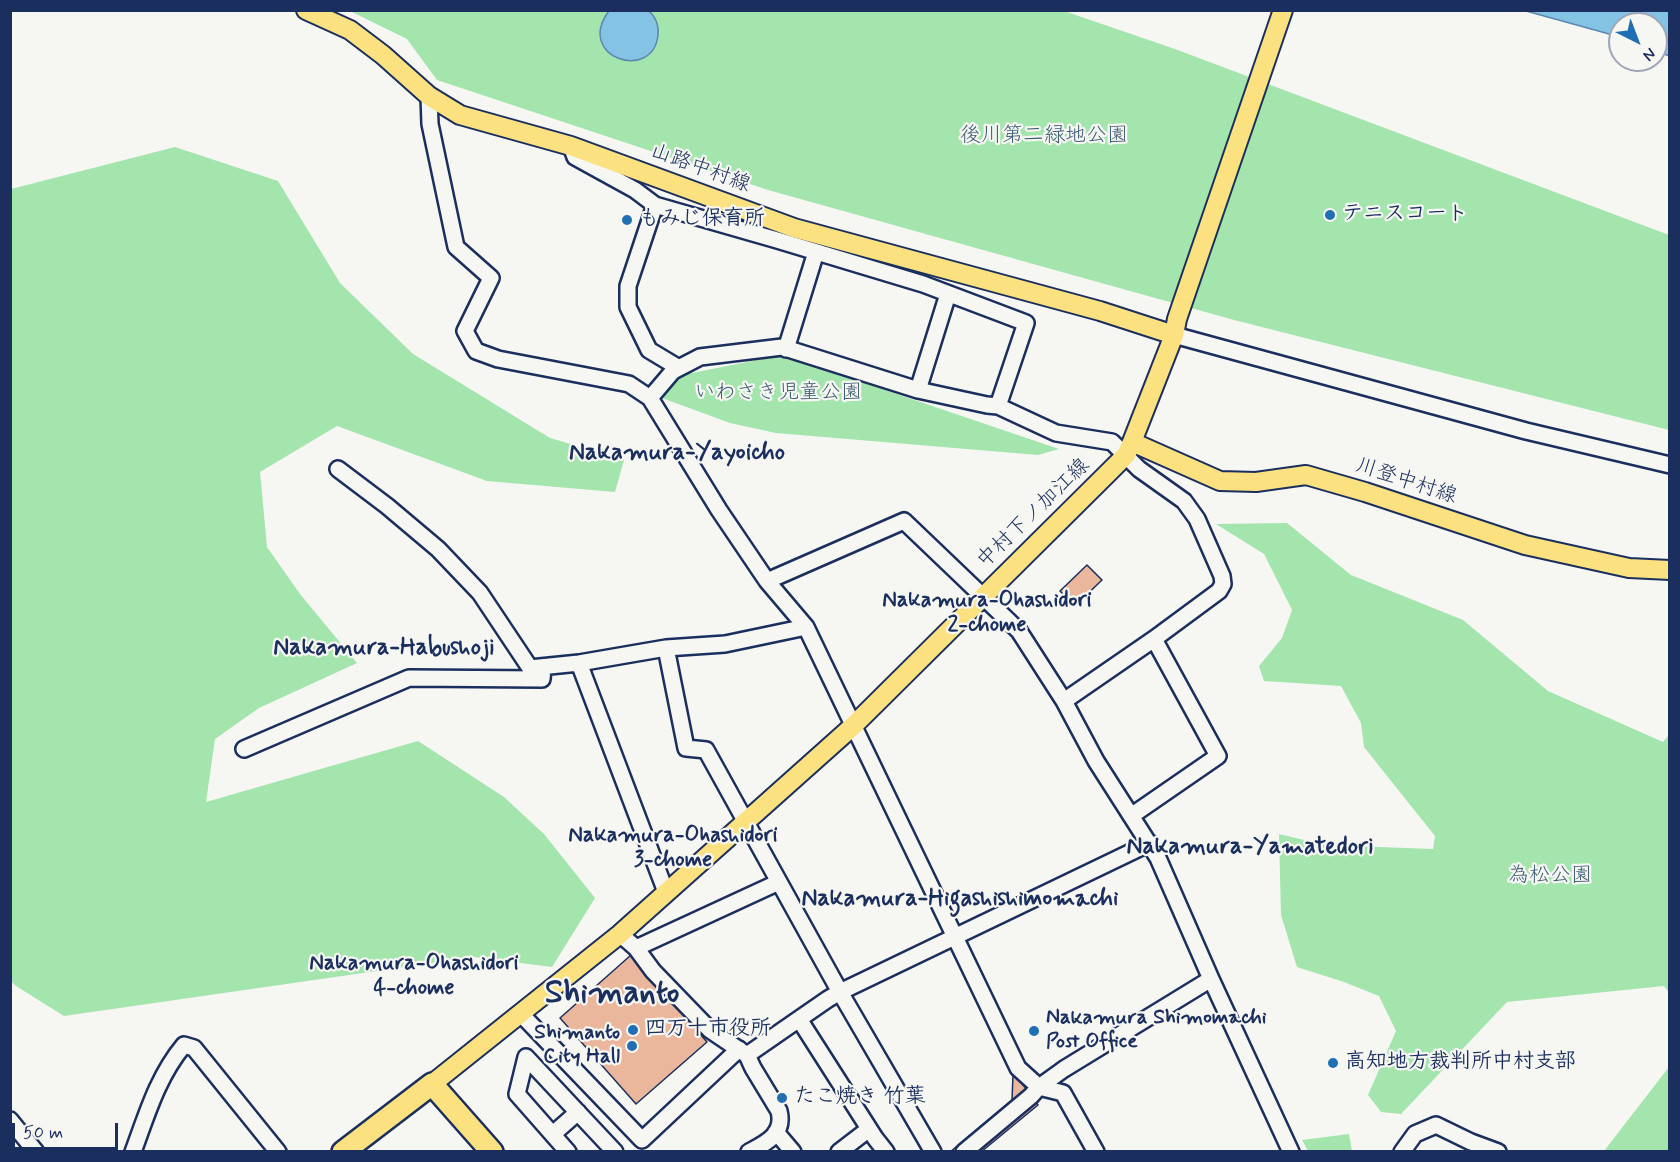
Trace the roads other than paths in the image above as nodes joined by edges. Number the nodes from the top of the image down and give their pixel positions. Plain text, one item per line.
1 (306, 10) edge
2 (1283, 10) edge
3 (429, 96) junction
4 (571, 146) junction
5 (655, 206) junction
6 (816, 252) junction
7 (948, 294) junction
8 (1175, 327) junction
9 (786, 348) junction
10 (679, 368) junction
11 (918, 390) junction
12 (650, 398) junction
13 (998, 406) junction
14 (1129, 448) junction
15 (1670, 465) edge
16 (338, 468) dead end
17 (1670, 570) edge
18 (767, 581) junction
19 (983, 596) junction
20 (806, 627) junction
21 (1154, 639) junction
22 (666, 648) junction
23 (579, 663) junction
24 (543, 668) junction
25 (1064, 701) junction
26 (853, 726) junction
27 (244, 749) dead end
28 (1131, 816) junction
29 (747, 821) junction
30 (1150, 843) junction
31 (779, 882) junction
32 (666, 892) junction
33 (620, 934) junction
34 (954, 937) junction
35 (636, 948) junction
36 (1211, 979) junction
37 (840, 992) junction
38 (521, 1014) junction
39 (799, 1019) junction
40 (743, 1052) junction
41 (432, 1084) junction
42 (1039, 1088) junction
43 (578, 1112) junction
44 (10, 1120) edge
45 (869, 1129) junction
46 (776, 1132) junction
47 (553, 1134) junction
48 (647, 1146) edge
49 (36, 1152) edge
50 (134, 1152) edge
51 (278, 1152) edge
52 (343, 1152) edge
53 (492, 1152) edge
54 (568, 1152) edge
55 (615, 1152) edge
56 (749, 1152) edge
57 (794, 1152) edge
58 (839, 1152) edge
59 (885, 1152) edge
60 (933, 1152) edge
61 (964, 1152) edge
62 (1096, 1152) edge
63 (1291, 1152) edge
64 (1402, 1152) edge
65 (1498, 1152) edge

1 - 3 main road, 山路中村線
2 - 8 main road, 中村下ノ加江線
3 - 4 main road, 山路中村線
3 - 12 street
4 - 5 street
4 - 8 main road, 山路中村線
5 - 6 street
5 - 10 street
6 - 7 street
6 - 9 street
7 - 11 street
7 - 13 street
8 - 14 main road, 中村下ノ加江線
8 - 15 street
9 - 10 street
9 - 11 street
10 - 12 street
11 - 13 street
12 - 18 street
13 - 14 street
14 - 17 main road, 川登中村線
14 - 19 main road, 中村下ノ加江線
14 - 21 street
16 - 24 street
18 - 19 street
18 - 20 street
19 - 25 street
19 - 26 main road, 中村下ノ加江線
20 - 22 street
20 - 26 street
21 - 25 street
21 - 28 street
22 - 23 street
22 - 29 street
23 - 24 street
23 - 32 street
24 - 27 street
25 - 28 street
26 - 29 main road, 中村下ノ加江線
26 - 34 street
28 - 30 street
29 - 31 street
29 - 32 main road, 中村下ノ加江線
30 - 34 street
30 - 36 street
31 - 35 street
31 - 37 street
32 - 33 main road, 中村下ノ加江線
33 - 35 street
33 - 38 main road, 中村下ノ加江線
34 - 37 street
34 - 42 street
35 - 40 street
36 - 42 street
36 - 63 street
37 - 39 street
37 - 60 street
38 - 41 main road, 中村下ノ加江線
38 - 48 street
39 - 40 street
39 - 45 street
40 - 46 street
40 - 48 street
41 - 52 highway
41 - 53 highway
42 - 61 street
42 - 62 street
43 - 47 street
43 - 47 street
43 - 55 street
44 - 49 street
45 - 58 street
45 - 59 street
46 - 56 street
46 - 57 street
47 - 54 street
50 - 51 street
64 - 65 street

